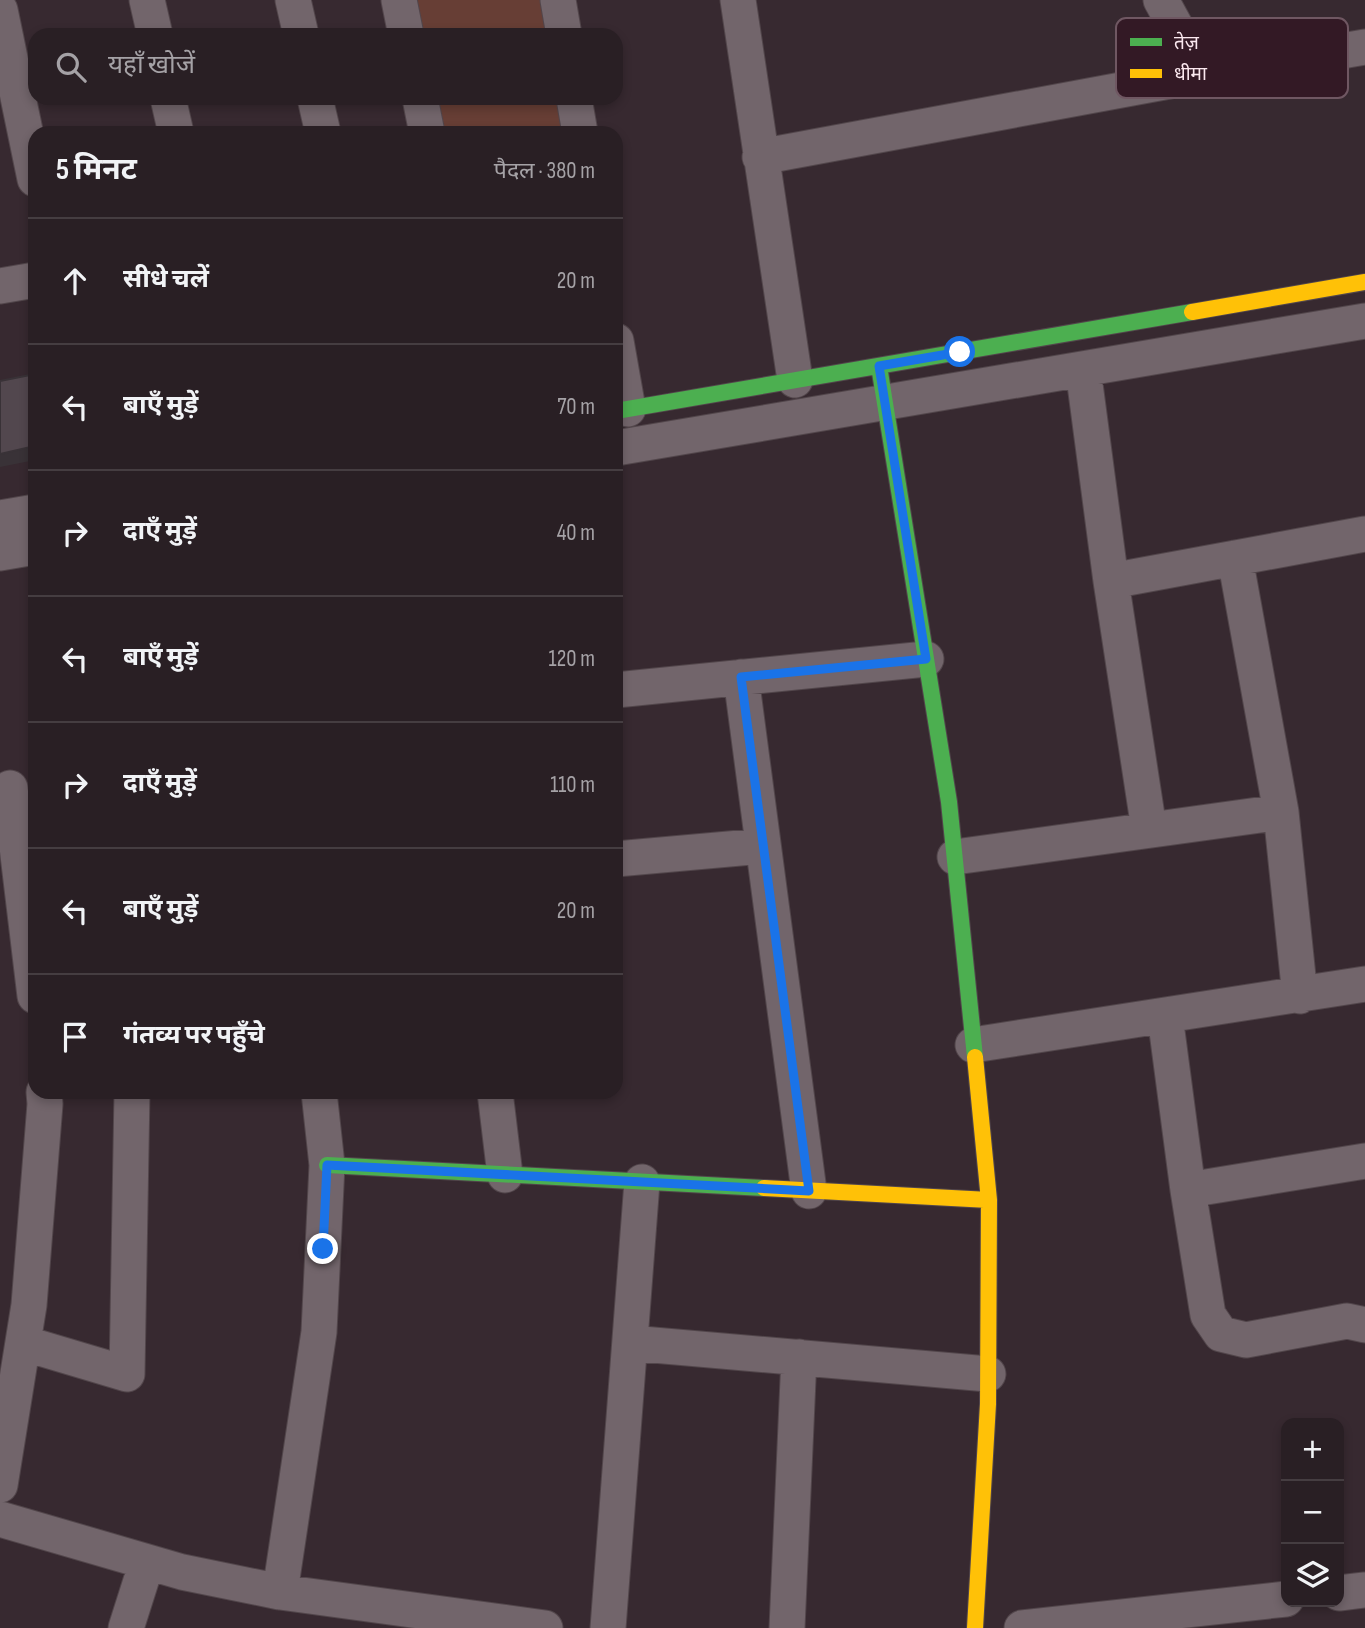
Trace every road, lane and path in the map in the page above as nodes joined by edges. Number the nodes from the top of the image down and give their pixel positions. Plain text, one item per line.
1 (147, 0) edge
2 (293, 0) edge
3 (399, 0) edge
4 (558, 0) edge
5 (740, 0) edge
6 (1161, 0) edge
7 (0, 10) edge
8 (1171, 18) edge
9 (153, 28) edge
10 (299, 28) edge
11 (405, 28) edge
12 (563, 28) edge
13 (1116, 91) edge
14 (170, 105) edge
15 (317, 105) edge
16 (421, 105) edge
17 (575, 105) edge
18 (174, 126) edge
19 (321, 126) edge
20 (426, 126) edge
21 (579, 126) edge
22 (28, 144) edge
23 (760, 157) junction
24 (28, 281) edge
25 (1365, 282) edge
26 (0, 286) edge
27 (1365, 321) edge
28 (879, 366) junction
29 (1083, 369) junction
30 (795, 380) junction
31 (885, 403) junction
32 (623, 410) edge
33 (623, 447) edge
34 (28, 513) edge
35 (0, 518) edge
36 (1365, 534) edge
37 (28, 548) edge
38 (0, 553) edge
39 (1236, 558) junction
40 (1111, 582) junction
41 (926, 659) junction
42 (741, 677) junction
43 (623, 689) edge
44 (15, 788) edge
45 (1281, 812) junction
46 (1149, 829) junction
47 (764, 846) junction
48 (955, 857) junction
49 (623, 858) edge
50 (28, 906) edge
51 (1365, 984) edge
52 (1300, 996) junction
53 (1164, 1016) junction
54 (973, 1045) junction
55 (45, 1099) edge
56 (132, 1099) edge
57 (320, 1099) edge
58 (496, 1099) edge
59 (1365, 1161) edge
60 (327, 1165) junction
61 (505, 1175) junction
62 (642, 1182) junction
63 (1188, 1190) junction
64 (809, 1191) junction
65 (989, 1200) junction
66 (1365, 1325) edge
67 (23, 1343) junction
68 (630, 1343) junction
69 (799, 1357) junction
70 (988, 1374) junction
71 (0, 1485) edge
72 (0, 1519) edge
73 (147, 1562) junction
74 (1365, 1590) edge
75 (280, 1592) junction
76 (1344, 1592) edge
77 (1281, 1600) edge
78 (127, 1628) edge
79 (545, 1628) edge
80 (608, 1628) edge
81 (788, 1628) edge
82 (975, 1628) edge
83 (1022, 1628) edge

1 - 9 street
2 - 10 street
3 - 11 street
4 - 12 street
5 - 23 street
6 - 8 street
7 - 22 street
13 - 23 street
14 - 18 street
15 - 19 street
16 - 20 street
17 - 21 street
23 - 30 street
24 - 26 street
25 - 28 street
27 - 29 street
28 - 30 street
28 - 31 street
29 - 31 street
29 - 40 street
30 - 32 street
31 - 33 street
31 - 41 street
34 - 35 street
36 - 39 street
37 - 38 street
39 - 40 street
39 - 45 street
40 - 46 street
41 - 42 street
41 - 48 street
42 - 43 street
42 - 47 street
44 - 50 street
45 - 46 street
45 - 52 street
46 - 48 street
47 - 49 street
47 - 64 street
48 - 54 street
51 - 52 street
52 - 53 street
53 - 54 street
53 - 63 street
54 - 65 street
55 - 67 street
56 - 67 street
57 - 60 street
58 - 61 street
59 - 63 street
60 - 61 street
60 - 75 street
61 - 62 street
62 - 64 street
62 - 68 street
63 - 66 street
64 - 65 street
65 - 70 street
67 - 71 street
68 - 69 street
68 - 80 street
69 - 70 street
69 - 81 street
70 - 82 street
72 - 73 street
73 - 75 street
73 - 78 street
74 - 76 street
75 - 79 street
77 - 83 street

